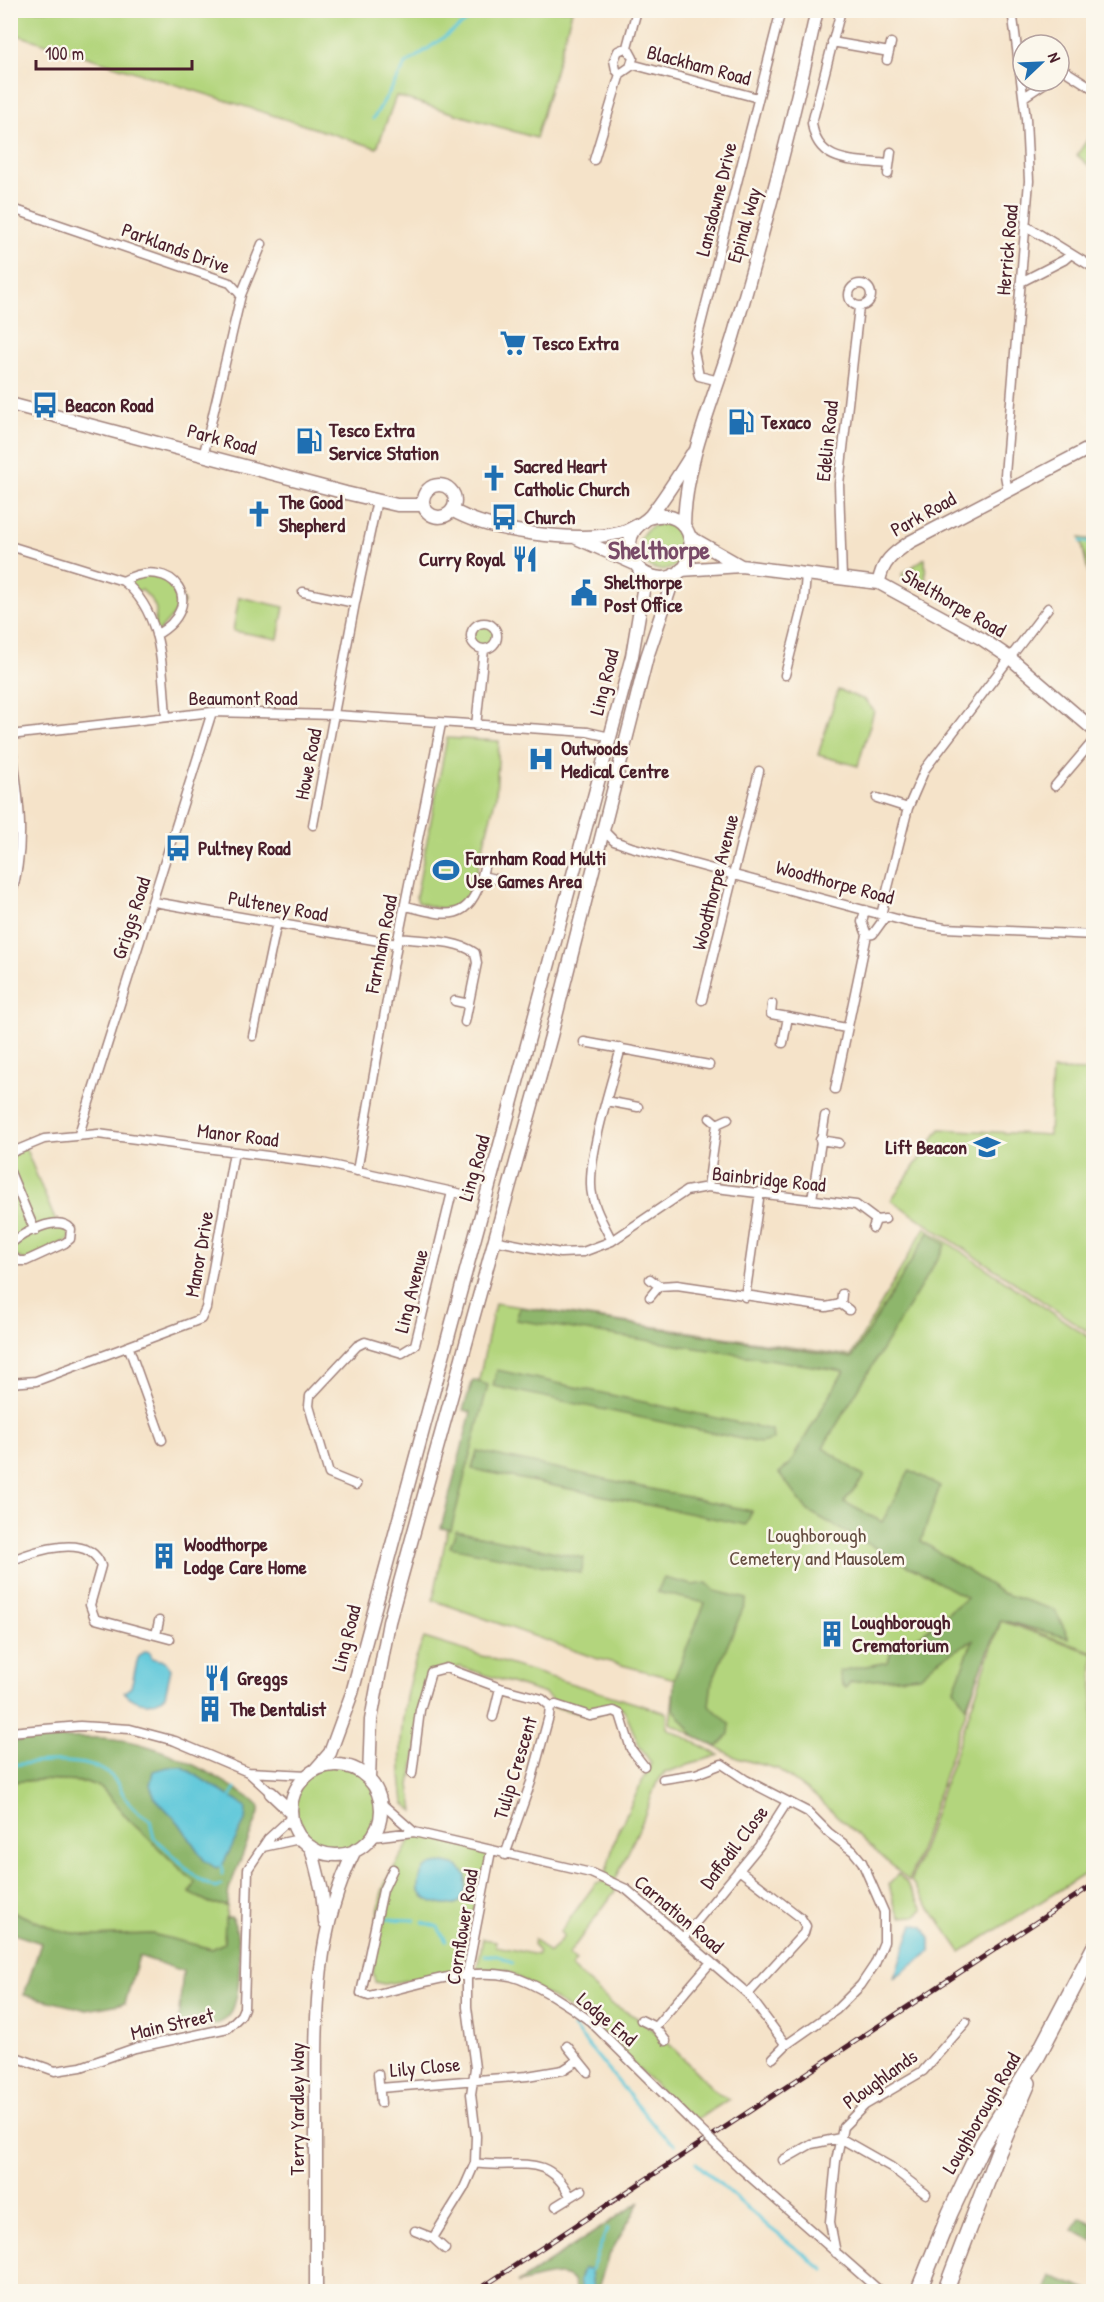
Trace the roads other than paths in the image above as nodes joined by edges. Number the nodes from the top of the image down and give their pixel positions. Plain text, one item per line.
1 (636, 10) edge
2 (781, 10) edge
3 (817, 10) edge
4 (841, 10) edge
5 (1012, 10) edge
6 (1017, 33) edge
7 (832, 42) junction
8 (627, 47) junction
9 (889, 52) dead end
10 (631, 64) junction
11 (620, 74) junction
12 (1071, 76) edge
13 (1094, 89) edge
14 (1024, 93) edge
15 (1030, 93) edge
16 (1024, 97) junction
17 (758, 98) junction
18 (891, 152) dead end
19 (594, 160) dead end
20 (888, 164) junction
21 (888, 174) dead end
22 (10, 208) edge
23 (1026, 226) junction
24 (262, 244) dead end
25 (1071, 254) junction
26 (1094, 268) edge
27 (1021, 282) junction
28 (241, 295) junction
29 (859, 307) dead end
30 (719, 381) junction
31 (10, 404) edge
32 (1094, 446) edge
33 (697, 447) junction
34 (204, 453) junction
35 (1008, 492) junction
36 (377, 500) junction
37 (423, 505) junction
38 (452, 510) junction
39 (644, 521) junction
40 (687, 531) junction
41 (572, 537) junction
42 (10, 546) edge
43 (637, 566) junction
44 (741, 566) junction
45 (678, 572) junction
46 (806, 574) junction
47 (842, 579) junction
48 (123, 581) junction
49 (879, 583) junction
50 (303, 592) dead end
51 (355, 603) junction
52 (1048, 608) dead end
53 (156, 634) junction
54 (484, 649) dead end
55 (1010, 658) junction
56 (784, 675) dead end
57 (212, 712) junction
58 (335, 715) junction
59 (165, 716) junction
60 (441, 724) junction
61 (476, 726) junction
62 (1094, 730) edge
63 (10, 736) edge
64 (610, 737) junction
65 (1094, 740) edge
66 (759, 771) dead end
67 (1055, 786) dead end
68 (877, 798) dead end
69 (592, 805) junction
70 (908, 808) junction
71 (313, 825) dead end
72 (603, 830) junction
73 (485, 863) dead end
74 (733, 875) junction
75 (482, 876) junction
76 (500, 880) dead end
77 (10, 899) edge
78 (154, 902) junction
79 (406, 906) junction
80 (865, 910) junction
81 (884, 915) junction
82 (277, 922) junction
83 (867, 935) junction
84 (1094, 935) edge
85 (398, 941) junction
86 (702, 1000) dead end
87 (455, 1001) dead end
88 (469, 1004) junction
89 (772, 1004) dead end
90 (788, 1017) junction
91 (465, 1022) dead end
92 (846, 1028) junction
93 (253, 1036) dead end
94 (584, 1042) dead end
95 (783, 1043) dead end
96 (621, 1048) junction
97 (709, 1065) dead end
98 (835, 1089) dead end
99 (606, 1101) junction
100 (638, 1107) dead end
101 (825, 1116) dead end
102 (728, 1119) dead end
103 (79, 1134) junction
104 (820, 1140) junction
105 (839, 1143) dead end
106 (234, 1152) junction
107 (10, 1153) edge
108 (357, 1171) junction
109 (10, 1172) edge
110 (708, 1187) junction
111 (760, 1192) junction
112 (457, 1193) joint
113 (812, 1199) junction
114 (878, 1222) dead end
115 (35, 1231) junction
116 (493, 1240) junction
117 (612, 1241) junction
118 (10, 1244) edge
119 (10, 1254) edge
120 (650, 1279) dead end
121 (659, 1286) junction
122 (842, 1294) dead end
123 (650, 1297) dead end
124 (745, 1297) junction
125 (129, 1348) junction
126 (10, 1383) edge
127 (162, 1440) dead end
128 (356, 1485) dead end
129 (10, 1562) edge
130 (159, 1621) dead end
131 (156, 1635) junction
132 (170, 1640) dead end
133 (500, 1688) junction
134 (550, 1706) junction
135 (493, 1717) dead end
136 (10, 1732) edge
137 (644, 1766) dead end
138 (248, 1772) junction
139 (311, 1772) junction
140 (412, 1774) dead end
141 (369, 1779) junction
142 (663, 1779) dead end
143 (271, 1793) joint
144 (787, 1802) junction
145 (381, 1803) junction
146 (292, 1814) junction
147 (414, 1832) junction
148 (372, 1837) junction
149 (308, 1845) junction
150 (261, 1848) junction
151 (355, 1850) junction
152 (491, 1851) junction
153 (505, 1855) junction
154 (393, 1869) dead end
155 (739, 1870) junction
156 (326, 1927) junction
157 (683, 1938) junction
158 (1094, 1948) edge
159 (711, 1962) junction
160 (467, 1974) junction
161 (748, 1994) junction
162 (641, 2020) dead end
163 (966, 2022) dead end
164 (656, 2027) junction
165 (666, 2041) dead end
166 (786, 2045) junction
167 (567, 2046) dead end
168 (10, 2055) edge
169 (1038, 2055) junction
170 (773, 2058) dead end
171 (578, 2061) junction
172 (588, 2072) dead end
173 (378, 2074) dead end
174 (473, 2080) junction
175 (380, 2088) junction
176 (381, 2103) dead end
177 (840, 2138) junction
178 (783, 2160) dead end
179 (475, 2163) junction
180 (582, 2190) dead end
181 (926, 2194) dead end
182 (570, 2196) junction
183 (556, 2206) dead end
184 (415, 2231) dead end
185 (433, 2238) junction
186 (445, 2249) dead end
187 (836, 2253) junction
188 (316, 2292) edge
189 (881, 2292) edge
190 (918, 2292) edge
191 (945, 2292) edge

1 - 8 street
2 - 17 street, Lansdowne Drive
3 - 30 main road, Epinal Way
4 - 7 street
5 - 6 street, Herrick Road
7 - 9 street
7 - 20 street
8 - 10 street
8 - 11 street
10 - 11 street
10 - 17 street, Blackham Road
11 - 19 street
12 - 13 street
14 - 16 street, Herrick Road
15 - 16 street
16 - 23 street, Herrick Road
17 - 30 street, Lansdowne Drive
18 - 20 street
20 - 21 street
22 - 28 street, Parklands Drive
23 - 25 street
23 - 27 street, Herrick Road
24 - 28 street
25 - 26 street
25 - 27 street
27 - 35 street, Herrick Road
28 - 34 street, Parklands Drive
29 - 47 street, Edelin Road
30 - 33 main road, Epinal Way
31 - 34 main road, Park Road
32 - 35 main road, Park Road
33 - 39 main road, Epinal Way
33 - 40 main road, Epinal Way
34 - 36 main road, Park Road
35 - 49 main road, Park Road
36 - 37 main road, Park Road
36 - 51 street, Howe Road
37 - 38 main road, Park Road
37 - 38 main road
38 - 41 main road, Park Road
39 - 40 main road
39 - 41 main road, Park Road
39 - 43 main road
40 - 44 main road
40 - 45 main road
41 - 43 main road, Park Road
42 - 48 street
43 - 45 main road
43 - 64 main road, Ling Road
44 - 45 main road
44 - 46 main road
45 - 72 main road, Ling Road
46 - 47 main road
46 - 56 street
47 - 49 main road
48 - 53 street
48 - 53 street
49 - 55 main road, Shelthorpe Road
50 - 51 street
51 - 58 street, Howe Road
52 - 55 street, Shelthorpe Road
53 - 59 street
54 - 61 street
55 - 62 main road, Shelthorpe Road
55 - 70 street
57 - 58 street, Beaumont Road
57 - 59 street, Beaumont Road
57 - 78 street, Griggs Road
58 - 60 street, Beaumont Road
58 - 71 street, Howe Road
59 - 63 street, Beaumont Road
60 - 61 street, Beaumont Road
60 - 79 street, Farnham Road
61 - 64 street, Beaumont Road
63 - 77 street
64 - 69 main road, Ling Road
65 - 67 street
66 - 74 street, Woodthorpe Avenue
68 - 70 street
69 - 72 main road
69 - 139 main road, Ling Road
70 - 81 street
72 - 74 street, Woodthorpe Road
72 - 116 main road, Ling Road
73 - 75 street
74 - 80 street, Woodthorpe Road
74 - 86 street, Woodthorpe Avenue
75 - 76 street
75 - 79 street
78 - 82 street, Pulteney Road
78 - 103 street, Griggs Road
79 - 85 street, Farnham Road
80 - 81 street, Woodthorpe Road
80 - 83 street
81 - 83 street
81 - 84 street, Woodthorpe Road
82 - 85 street, Pulteney Road
82 - 93 street
83 - 92 street
85 - 88 street, Pulteney Road
85 - 108 street, Farnham Road
87 - 88 street
88 - 91 street
89 - 90 street
90 - 92 street
90 - 95 street
92 - 98 street
94 - 96 street
96 - 97 street
96 - 99 street
99 - 100 street
99 - 117 street
101 - 104 street
102 - 110 street
103 - 106 street, Manor Road
103 - 107 street, Manor Road
104 - 105 street
104 - 113 street
106 - 108 street, Manor Road
106 - 125 street, Manor Drive
108 - 112 street, Manor Road
109 - 115 street
110 - 111 street, Bainbridge Road
110 - 117 street, Bainbridge Road
111 - 113 street, Bainbridge Road
111 - 124 street
112 - 128 street, Ling Avenue
113 - 114 street, Bainbridge Road
115 - 118 street
115 - 119 street
116 - 117 street, Bainbridge Road
116 - 141 main road, Ling Road
120 - 121 street
121 - 123 street
121 - 124 street
122 - 124 street
125 - 126 street, Manor Drive
125 - 127 street
129 - 131 street
130 - 131 street
131 - 132 street
133 - 134 street, Tulip Crescent
133 - 135 street, Tulip Crescent
133 - 140 street, Tulip Crescent
134 - 137 street
134 - 153 street, Tulip Crescent
136 - 138 street
138 - 139 street
138 - 143 street
139 - 141 main road
139 - 146 main road
141 - 145 main road
142 - 144 street, Daffodil Close
143 - 146 main road
144 - 155 street, Daffodil Close
144 - 166 street, Daffodil Close
145 - 147 street, Carnation Road
145 - 148 main road
146 - 149 main road
146 - 150 street, Main Street
147 - 148 street, Carnation Road
147 - 152 street, Carnation Road
148 - 151 main road
149 - 150 street
149 - 151 main road
149 - 156 main road, Terry Yardley Way
150 - 168 street, Main Street
151 - 156 main road, Terry Yardley Way
152 - 153 street, Carnation Road
152 - 160 street, Cornflower Road
153 - 157 street, Carnation Road
154 - 160 street, Lodge End
155 - 157 street, Daffodil Close
155 - 161 street
156 - 188 main road, Terry Yardley Way
157 - 159 street, Carnation Road
158 - 169 highway
159 - 161 street, Carnation Road
159 - 164 street
160 - 174 street, Cornflower Road
160 - 187 street, Lodge End, bridge
161 - 166 street, Carnation Road
162 - 164 street
163 - 177 street, Ploughlands
164 - 165 street
166 - 170 street
167 - 171 street
169 - 190 highway, Loughborough Road
169 - 191 highway, Loughborough Road
171 - 172 street
171 - 174 street, Lily Close
173 - 175 street, Lily Close
174 - 175 street, Lily Close
174 - 179 street, Cornflower Road
175 - 176 street, Lily Close
177 - 178 street, Ploughlands
177 - 181 street, Ploughlands
177 - 187 street, Ploughlands
179 - 182 street
179 - 185 street
180 - 182 street
182 - 183 street
184 - 185 street
185 - 186 street
187 - 189 street, Lodge End

